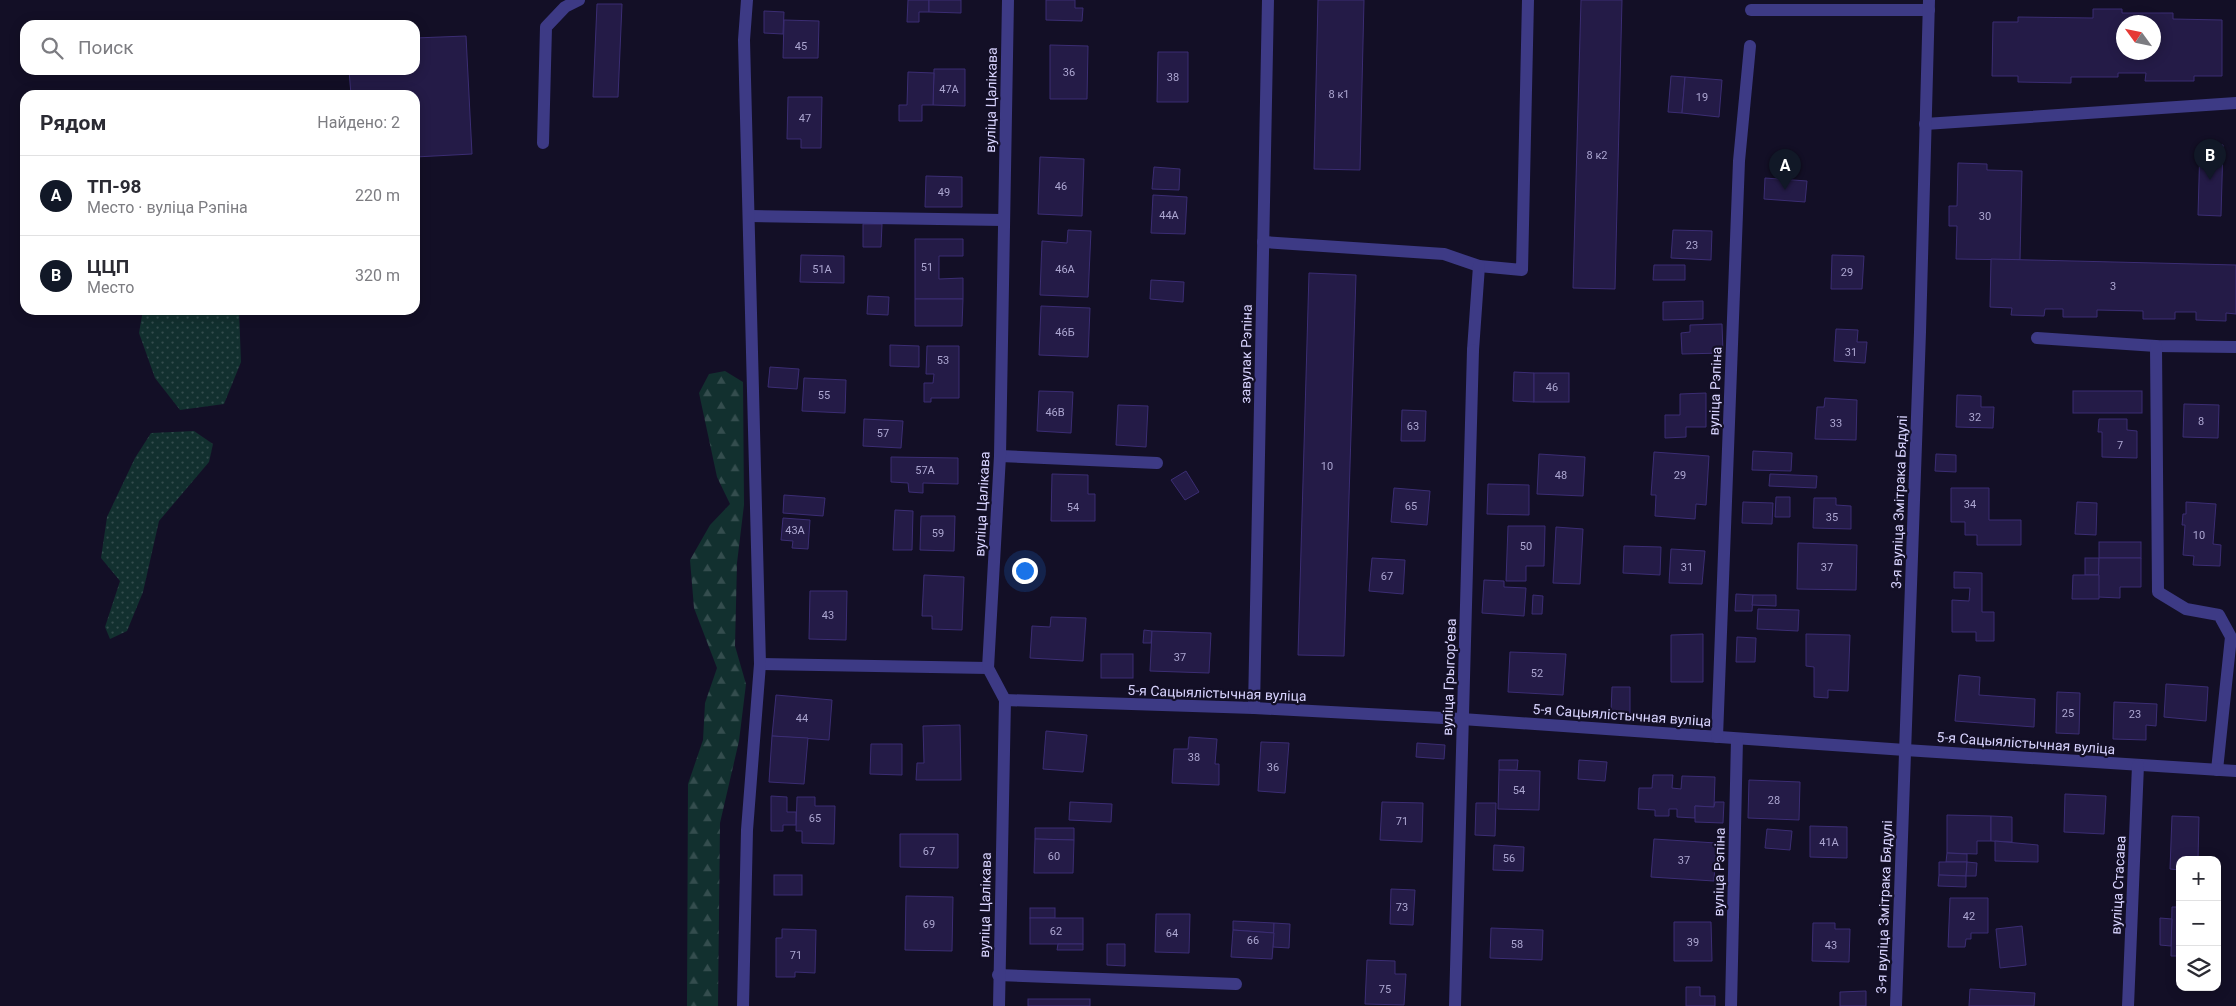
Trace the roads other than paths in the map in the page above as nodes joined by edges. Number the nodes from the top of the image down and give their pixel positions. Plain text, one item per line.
1 (580, 0) edge
2 (747, 0) edge
3 (1008, 0) edge
4 (1268, 0) edge
5 (1528, 0) edge
6 (1929, 5) edge
7 (1751, 10) dead end
8 (1750, 46) dead end
9 (2236, 103) edge
10 (1925, 124) junction
11 (543, 143) dead end
12 (750, 216) junction
13 (1003, 220) junction
14 (1263, 242) junction
15 (1479, 266) junction
16 (2037, 338) dead end
17 (2156, 346) junction
18 (2236, 347) edge
19 (1000, 456) junction
20 (1157, 464) dead end
21 (760, 664) junction
22 (988, 668) junction
23 (1005, 700) junction
24 (1254, 708) junction
25 (1462, 719) junction
26 (1717, 737) junction
27 (1737, 739) junction
28 (1905, 750) junction
29 (2138, 765) junction
30 (2217, 770) junction
31 (2236, 771) edge
32 (998, 975) junction
33 (1236, 984) dead end
34 (743, 1006) edge
35 (999, 1006) edge
36 (1455, 1006) edge
37 (1731, 1006) edge
38 (1896, 1006) edge
39 (2128, 1006) edge

1 - 11 street
2 - 12 street
3 - 13 street, вуліца Цалікава
4 - 14 street, завулак Рэпіна
5 - 15 street
6 - 7 street
6 - 10 street, 3-я вуліца Змітрака Бядулі
8 - 26 street, вуліца Рэпіна
9 - 10 street
10 - 28 street, 3-я вуліца Змітрака Бядулі
12 - 13 street
12 - 21 street
13 - 19 street, вуліца Цалікава
14 - 15 street
14 - 24 street, завулак Рэпіна
15 - 25 street, вуліца Грыгорʼева
16 - 17 street
17 - 18 street
17 - 30 street
19 - 20 street
19 - 22 street, вуліца Цалікава
21 - 22 street
21 - 34 street
22 - 23 street, вуліца Цалікава
23 - 24 street, 5-я Сацыялістычная вуліца
23 - 32 street, вуліца Цалікава
24 - 25 street, 5-я Сацыялістычная вуліца
25 - 26 street, 5-я Сацыялістычная вуліца
25 - 36 street, вуліца Грыгорʼева
26 - 27 street, 5-я Сацыялістычная вуліца
27 - 28 street, 5-я Сацыялістычная вуліца
27 - 37 street, вуліца Рэпіна
28 - 29 street, 5-я Сацыялістычная вуліца
28 - 38 street, 3-я вуліца Змітрака Бядулі
29 - 30 street, 5-я Сацыялістычная вуліца
29 - 39 street, вуліца Стасава
30 - 31 street, 5-я Сацыялістычная вуліца
32 - 33 street
32 - 35 street, вуліца Цалікава

